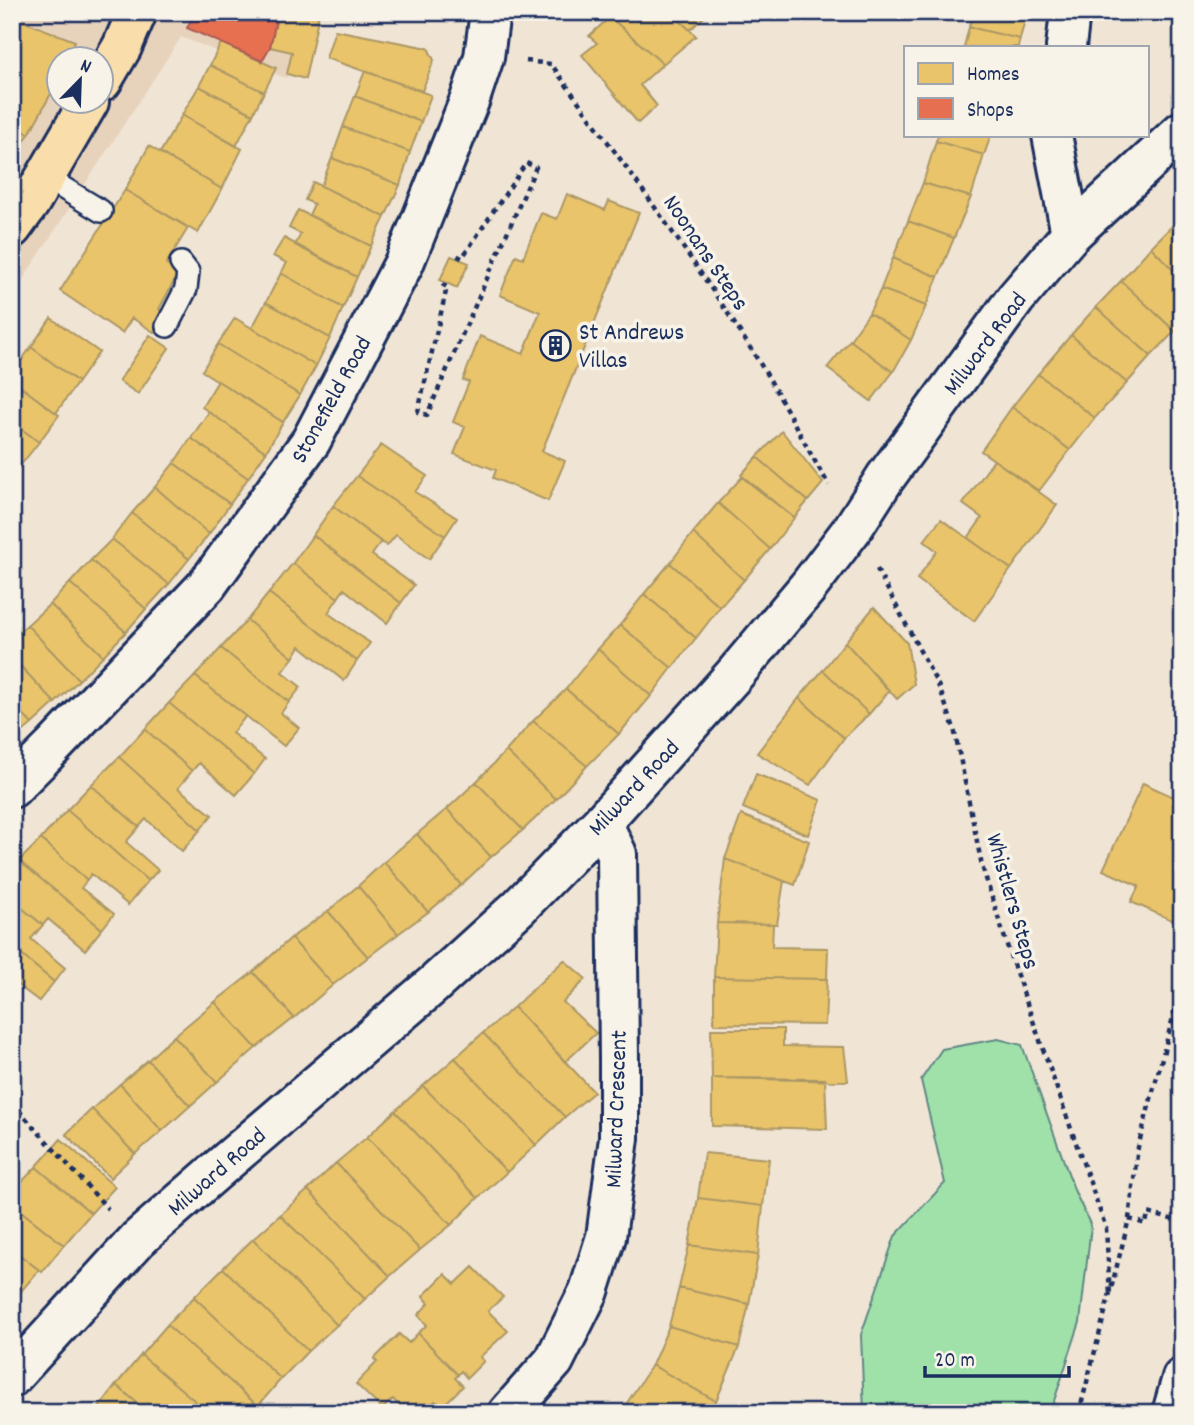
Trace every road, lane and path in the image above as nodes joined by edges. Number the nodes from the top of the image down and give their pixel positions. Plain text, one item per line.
1 (137, 12) edge
2 (490, 12) edge
3 (1070, 12) edge
4 (1066, 46) edge
5 (116, 57) edge
6 (484, 57) junction
7 (81, 116) edge
8 (1182, 131) edge
9 (1052, 136) edge
10 (45, 177) junction
11 (101, 211) dead end
12 (12, 228) edge
13 (1071, 234) junction
14 (462, 258) dead end
15 (181, 263) dead end
16 (447, 287) dead end
17 (167, 326) dead end
18 (853, 528) junction
19 (12, 788) edge
20 (601, 822) junction
21 (1182, 984) edge
22 (12, 1103) edge
23 (1129, 1219) junction
24 (1182, 1222) edge
25 (138, 1239) junction
26 (1110, 1295) junction
27 (12, 1377) edge
28 (1182, 1378) edge
29 (508, 1413) edge
30 (1079, 1413) edge
31 (1172, 1413) edge

1 - 5 main road
2 - 6 street, Stonefield Road
3 - 4 street
6 - 18 path, Noonans Steps
6 - 19 street, Stonefield Road
7 - 10 main road
8 - 13 street, Milward Road
9 - 13 street
10 - 11 lane
10 - 12 main road
13 - 18 street, Milward Road
14 - 16 path
15 - 17 lane
18 - 20 street, Milward Road
18 - 26 path, Whistlers Steps
20 - 25 street, Milward Road
20 - 29 street, Milward Crescent
21 - 23 path
22 - 25 path
23 - 24 path
23 - 26 path
25 - 27 street, Milward Road
26 - 30 path
28 - 31 street

